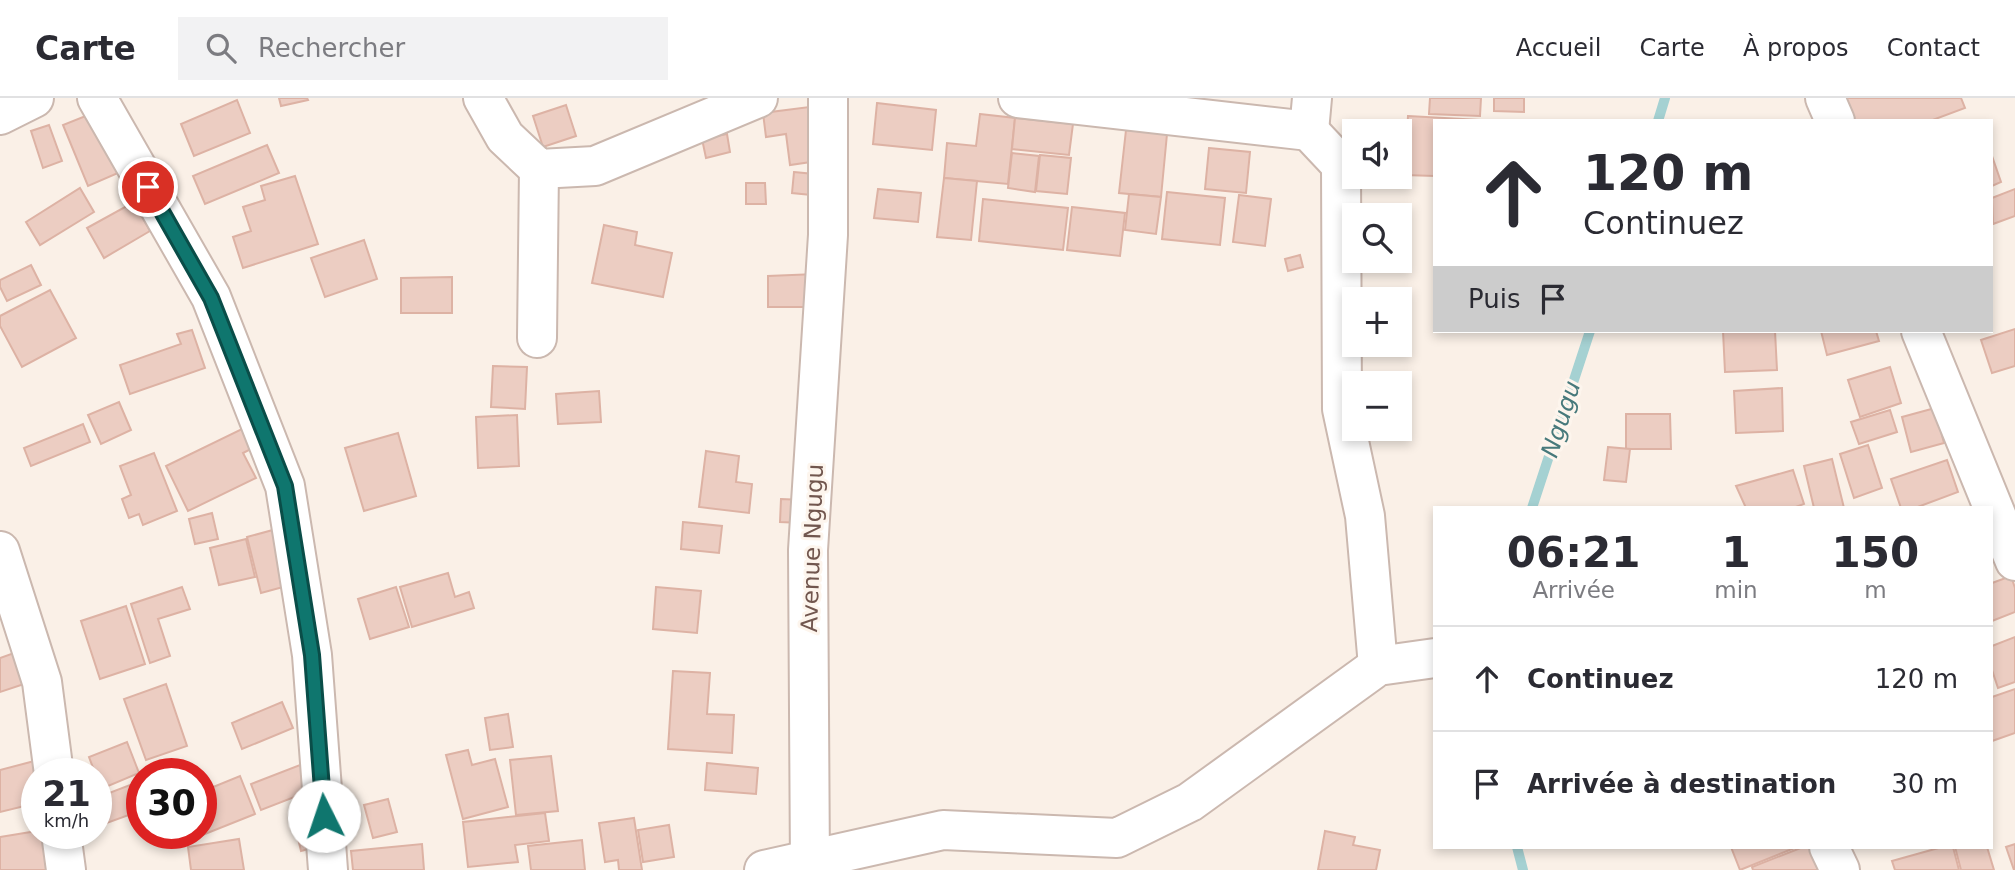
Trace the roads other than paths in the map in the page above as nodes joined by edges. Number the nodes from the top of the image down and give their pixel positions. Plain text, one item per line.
1 (34, 98) edge
2 (97, 98) edge
3 (483, 98) edge
4 (758, 98) edge
5 (828, 98) edge
6 (1017, 98) edge
7 (1825, 98) edge
8 (1311, 114) edge
9 (0, 115) edge
10 (1834, 119) edge
11 (539, 169) junction
12 (1922, 333) edge
13 (537, 338) dead end
14 (1993, 506) edge
15 (1993, 507) edge
16 (0, 551) edge
17 (2015, 561) edge
18 (1433, 658) edge
19 (1378, 666) junction
20 (52, 758) edge
21 (63, 849) edge
22 (1830, 849) edge
23 (1119, 854) edge
24 (809, 865) edge
25 (66, 870) edge
26 (328, 870) edge
27 (764, 870) edge
28 (1840, 870) edge

1 - 9 street
2 - 26 street
3 - 11 street
4 - 11 street
5 - 24 street, Avenue Ngugu
6 - 8 street
7 - 10 street
8 - 19 street
11 - 13 street
12 - 14 street
15 - 17 street
16 - 20 street
18 - 19 street
19 - 23 street
21 - 25 street
22 - 28 street
23 - 24 street
24 - 27 street

